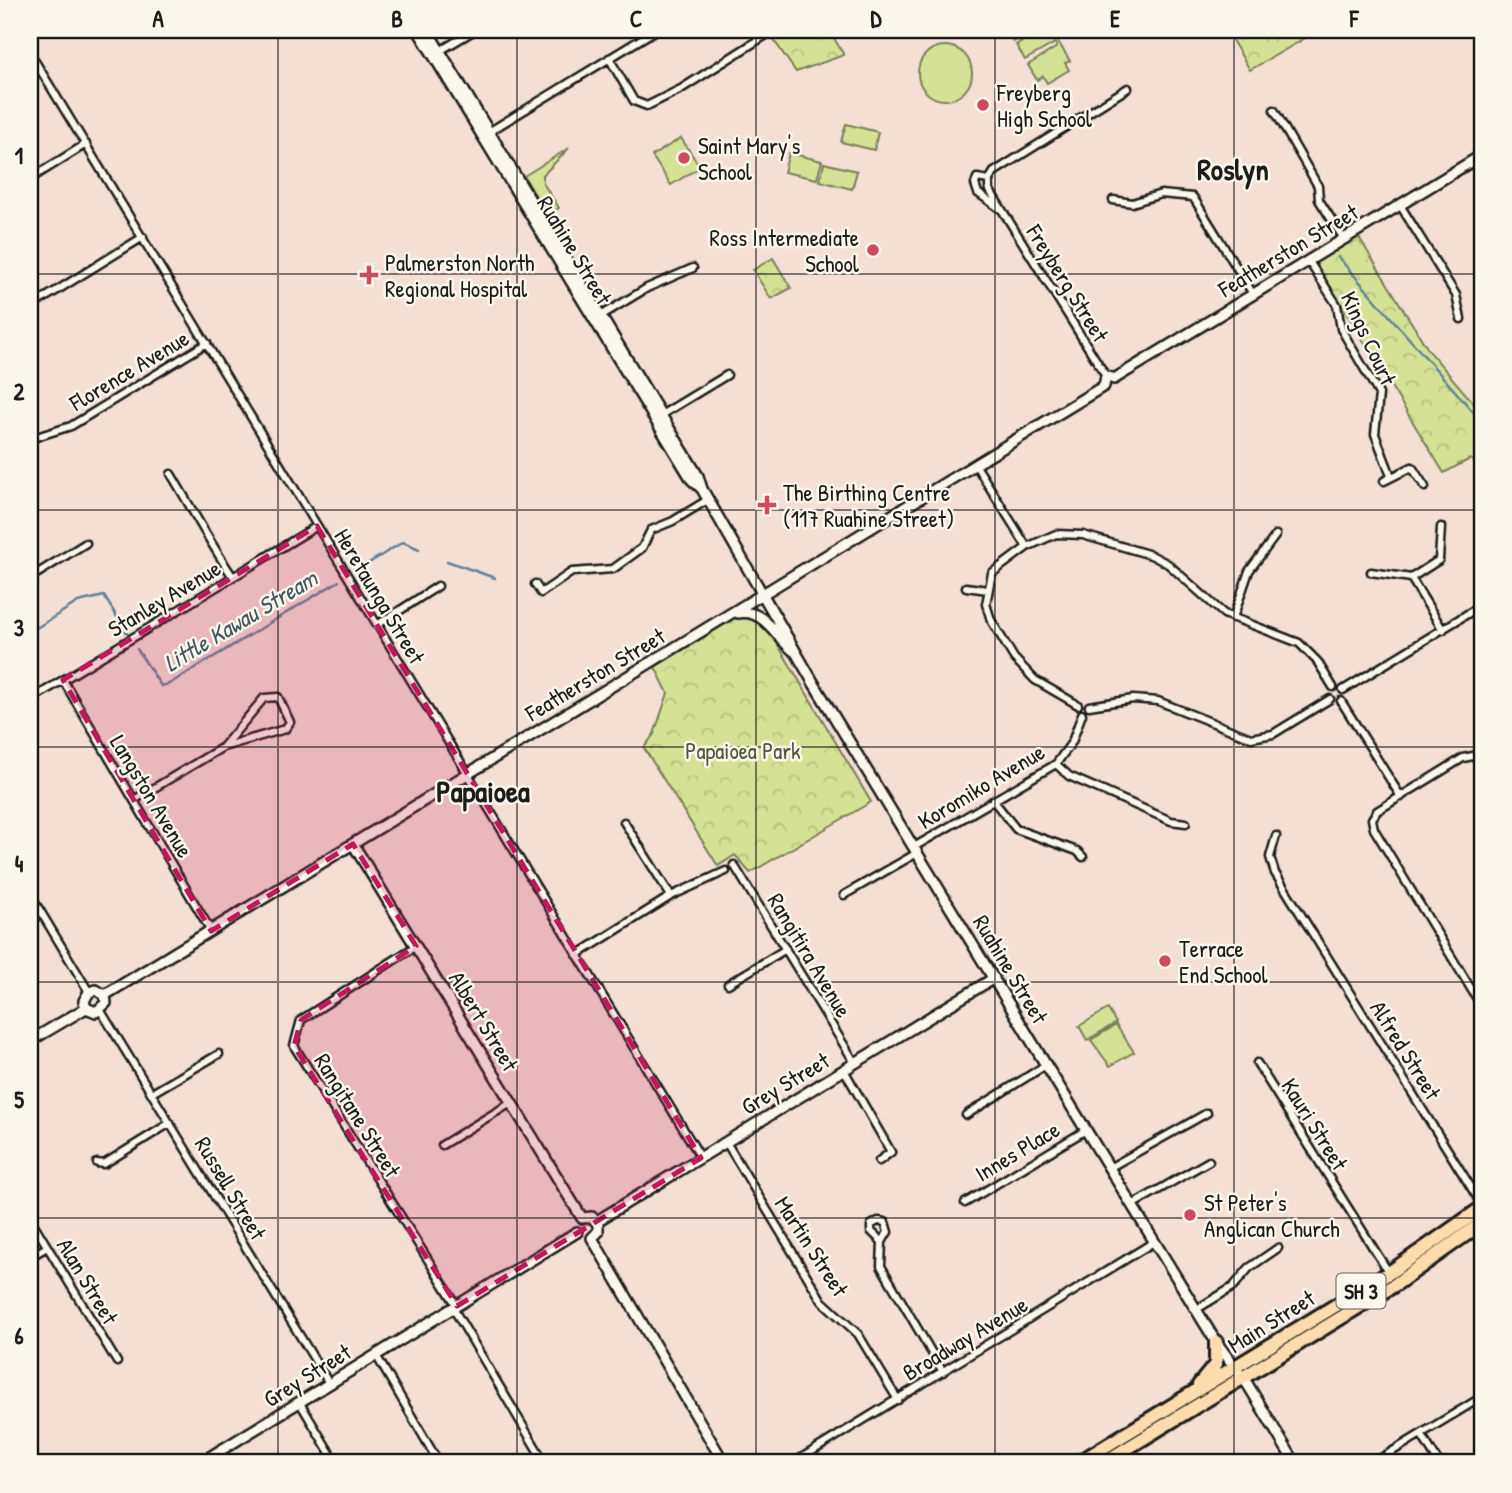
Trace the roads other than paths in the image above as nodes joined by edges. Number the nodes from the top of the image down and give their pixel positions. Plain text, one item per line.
1 (418, 30) edge
2 (427, 30) edge
3 (475, 30) edge
4 (656, 30) edge
5 (774, 30) edge
6 (30, 52) edge
7 (437, 53) junction
8 (609, 58) junction
9 (1128, 88) dead end
10 (1274, 110) dead end
11 (486, 134) junction
12 (86, 144) junction
13 (1482, 155) edge
14 (30, 178) edge
15 (989, 180) junction
16 (1113, 200) dead end
17 (1400, 205) junction
18 (1001, 209) junction
19 (143, 237) junction
20 (1343, 239) junction
21 (1308, 260) junction
22 (693, 268) dead end
23 (1253, 294) junction
24 (30, 307) edge
25 (597, 318) junction
26 (1461, 319) dead end
27 (207, 343) junction
28 (727, 375) dead end
29 (1108, 380) junction
30 (661, 415) junction
31 (30, 439) edge
32 (975, 464) junction
33 (172, 474) dead end
34 (1391, 476) junction
35 (1384, 481) dead end
36 (1425, 487) dead end
37 (702, 489) junction
38 (709, 499) junction
39 (317, 526) junction
40 (1441, 527) dead end
41 (1276, 535) dead end
42 (86, 543) dead end
43 (1027, 547) junction
44 (1371, 572) dead end
45 (233, 577) junction
46 (30, 578) edge
47 (1411, 578) junction
48 (535, 584) dead end
49 (438, 586) dead end
50 (966, 587) dead end
51 (988, 590) junction
52 (763, 593) junction
53 (1482, 606) edge
54 (733, 614) junction
55 (1233, 618) junction
56 (377, 625) junction
57 (1443, 630) junction
58 (797, 653) junction
59 (62, 680) junction
60 (1332, 687) junction
61 (1343, 690) junction
62 (1330, 699) junction
63 (30, 700) edge
64 (1341, 701) junction
65 (1079, 705) junction
66 (1089, 706) junction
67 (1082, 714) junction
68 (223, 747) junction
69 (1482, 762) edge
70 (1056, 764) junction
71 (468, 774) junction
72 (1401, 797) junction
73 (134, 800) junction
74 (993, 800) junction
75 (624, 822) dead end
76 (1186, 823) dead end
77 (1276, 836) dead end
78 (353, 844) junction
79 (915, 850) junction
80 (1083, 858) dead end
81 (734, 865) dead end
82 (726, 871) dead end
83 (30, 894) edge
84 (845, 895) dead end
85 (671, 896) junction
86 (211, 931) junction
87 (416, 946) junction
88 (786, 949) junction
89 (578, 955) junction
90 (994, 978) junction
91 (728, 984) dead end
92 (89, 992) junction
93 (105, 995) junction
94 (86, 1007) junction
95 (1482, 1007) edge
96 (101, 1011) junction
97 (30, 1041) edge
98 (219, 1054) dead end
99 (855, 1063) junction
100 (1257, 1063) dead end
101 (1046, 1065) junction
102 (844, 1070) junction
103 (152, 1093) junction
104 (511, 1103) junction
105 (1207, 1113) dead end
106 (966, 1115) dead end
107 (170, 1123) junction
108 (1086, 1130) junction
109 (726, 1142) junction
110 (442, 1144) dead end
111 (701, 1157) junction
112 (879, 1161) dead end
113 (1209, 1161) dead end
114 (97, 1163) dead end
115 (1109, 1168) junction
116 (965, 1203) dead end
117 (1132, 1206) junction
118 (1482, 1207) edge
119 (582, 1218) junction
120 (30, 1219) edge
121 (597, 1221) junction
122 (1482, 1223) edge
123 (577, 1232) junction
124 (593, 1238) junction
125 (882, 1242) dead end
126 (1154, 1242) junction
127 (47, 1247) junction
128 (1278, 1248) dead end
129 (30, 1257) edge
130 (1389, 1273) junction
131 (455, 1307) junction
132 (1197, 1309) junction
133 (1216, 1342) junction
134 (376, 1355) junction
135 (117, 1362) dead end
136 (943, 1372) junction
137 (1239, 1373) junction
138 (330, 1385) junction
139 (1482, 1397) edge
140 (1183, 1399) junction
141 (898, 1400) junction
142 (300, 1403) junction
143 (1421, 1434) junction
144 (539, 1453) dead end
145 (200, 1463) edge
146 (336, 1463) edge
147 (439, 1463) edge
148 (724, 1463) edge
149 (793, 1463) edge
150 (1078, 1463) edge
151 (1103, 1463) edge
152 (1296, 1463) edge
153 (1373, 1463) edge
154 (1439, 1463) edge

1 - 7 main road, Ruahine Street
2 - 7 main road, Ruahine Street
3 - 7 street
4 - 8 street
5 - 8 street
6 - 12 street, Heretaunga Street
7 - 11 main road, Ruahine Street
8 - 11 street
9 - 15 street
10 - 20 street
11 - 25 main road, Ruahine Street
12 - 14 street
12 - 19 street, Heretaunga Street
13 - 17 main road, Featherston Street
15 - 18 street, Freyberg Street
15 - 18 street, Freyberg Street
16 - 23 street
17 - 20 main road, Featherston Street
17 - 26 street
18 - 29 street, Freyberg Street
19 - 24 street
19 - 27 street, Heretaunga Street
20 - 21 main road, Featherston Street
21 - 23 main road, Featherston Street
21 - 34 street, Kings Court
22 - 25 street
23 - 29 main road, Featherston Street
25 - 30 main road, Ruahine Street
25 - 37 main road, Ruahine Street
27 - 31 street, Florence Avenue
27 - 39 street, Heretaunga Street
28 - 30 street
29 - 32 main road, Featherston Street
30 - 37 main road, Ruahine Street
32 - 43 street
32 - 52 main road, Featherston Street
33 - 45 street
34 - 35 street
34 - 36 street
37 - 38 main road, Ruahine Street
38 - 48 street
38 - 52 main road, Ruahine Street
39 - 45 street, Stanley Avenue
39 - 56 street, Heretaunga Street
40 - 47 street
41 - 55 street
42 - 46 street
43 - 51 street
43 - 55 street
44 - 47 street
45 - 59 street, Stanley Avenue
47 - 57 street
49 - 56 street
50 - 51 street
51 - 65 street
52 - 54 main road, Featherston Street
52 - 58 main road, Ruahine Street
53 - 57 street
54 - 58 main road
54 - 71 main road, Featherston Street
55 - 60 street
56 - 71 street, Heretaunga Street
57 - 61 street
58 - 79 main road, Ruahine Street
59 - 63 street, Stanley Avenue
59 - 73 street, Langston Avenue
60 - 61 street
60 - 62 street
61 - 64 street
62 - 64 street
62 - 66 street
64 - 72 street
65 - 66 street
65 - 67 street
66 - 67 street, Koromiko Avenue
67 - 70 street, Koromiko Avenue
68 - 68 street
68 - 73 street
69 - 72 street
70 - 74 street, Koromiko Avenue
70 - 76 street
71 - 78 main road, Featherston Street
71 - 89 street, Heretaunga Street
72 - 95 street
73 - 86 street, Langston Avenue
74 - 79 street, Koromiko Avenue
74 - 80 street
75 - 85 street
77 - 118 street, Alfred Street
78 - 86 main road, Featherston Street
78 - 87 main road, Albert Street
79 - 84 street, Koromiko Avenue
79 - 90 main road, Ruahine Street
81 - 88 street, Rangitira Avenue
82 - 85 street
83 - 92 street
85 - 89 street
86 - 93 main road, Featherston Street
87 - 104 main road, Albert Street
87 - 131 street, Rangitane Street
88 - 91 street
88 - 99 street, Rangitira Avenue
89 - 111 street, Heretaunga Street
90 - 99 main road, Grey Street
90 - 101 main road, Ruahine Street
92 - 93 main road
92 - 94 main road
93 - 96 main road
94 - 96 main road
94 - 97 main road
96 - 103 street, Russell Street
98 - 103 street
99 - 102 main road, Grey Street
100 - 130 street, Kauri Street
101 - 106 street
101 - 108 main road, Ruahine Street
102 - 109 main road, Grey Street
102 - 112 street
103 - 107 street, Russell Street
104 - 110 street
104 - 119 main road, Albert Street
105 - 115 street
107 - 114 street
107 - 138 street, Russell Street
108 - 115 main road, Ruahine Street
108 - 116 street, Innes Place
109 - 111 main road, Grey Street
109 - 141 street, Martin Street
111 - 121 main road, Grey Street
113 - 117 street
115 - 117 main road, Ruahine Street
117 - 126 main road, Ruahine Street
118 - 130 highway, Main Street / SH 3
119 - 121 main road
119 - 123 main road
120 - 127 street, Alan Street
121 - 124 main road
122 - 137 highway, Main Street / SH 3
123 - 124 main road
123 - 131 main road, Grey Street
124 - 148 main road
125 - 136 street
126 - 132 main road, Ruahine Street
126 - 136 street, Broadway Avenue
127 - 129 street
127 - 135 street, Alan Street
128 - 132 street
130 - 137 highway, Main Street / SH 3
131 - 134 main road, Grey Street
131 - 144 street, Rangitane Street
132 - 133 main road, Ruahine Street
133 - 137 main road, Ruahine Street
133 - 140 highway
134 - 138 main road, Grey Street
134 - 147 street
136 - 141 street, Broadway Avenue
137 - 140 highway, Main Street / SH 3
137 - 151 highway, Main Street / SH 3
137 - 152 main road, Ruahine Street
138 - 142 main road, Grey Street
139 - 143 street
140 - 150 highway, Main Street / SH 3
141 - 149 street, Broadway Avenue
142 - 145 main road, Grey Street
142 - 146 street
143 - 153 street
143 - 154 street

